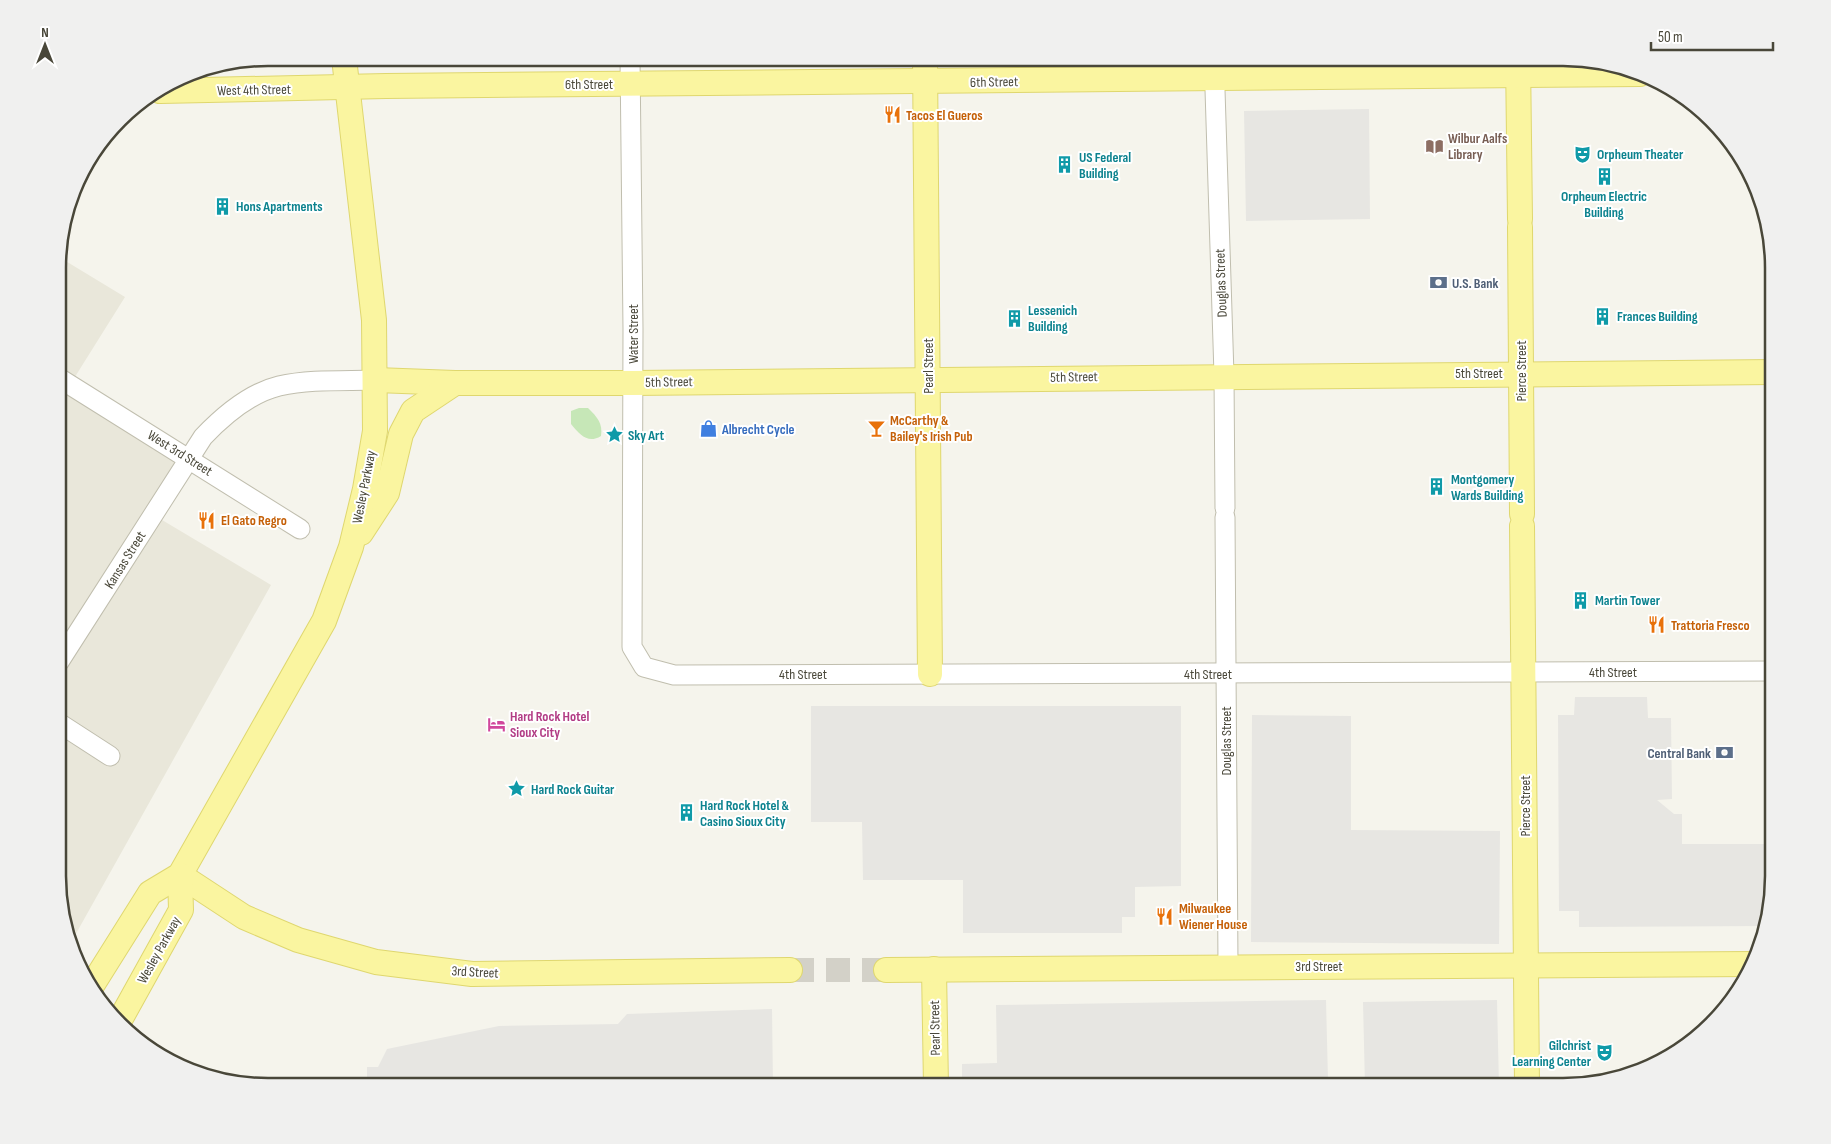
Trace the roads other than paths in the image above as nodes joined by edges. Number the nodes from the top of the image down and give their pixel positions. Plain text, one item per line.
1 (345, 66) edge
2 (630, 66) edge
3 (926, 66) edge
4 (1518, 67) edge
5 (1214, 68) edge
6 (1612, 72) edge
7 (926, 82) junction
8 (630, 84) junction
9 (348, 88) junction
10 (171, 91) edge
11 (1765, 372) edge
12 (1521, 373) junction
13 (1224, 376) junction
14 (928, 378) junction
15 (376, 380) junction
16 (66, 382) edge
17 (633, 382) junction
18 (455, 383) junction
19 (189, 458) junction
20 (300, 529) dead end
21 (351, 547) junction
22 (66, 651) edge
23 (644, 667) joint
24 (1765, 671) edge
25 (1524, 672) junction
26 (930, 674) junction
27 (1227, 674) junction
28 (66, 728) edge
29 (110, 756) dead end
30 (180, 876) junction
31 (1526, 964) junction
32 (1744, 964) edge
33 (1228, 966) junction
34 (934, 969) junction
35 (790, 970) tunnel mouth
36 (886, 970) tunnel mouth
37 (95, 980) edge
38 (123, 1015) edge
39 (936, 1078) edge
40 (1527, 1078) edge

1 - 9 main road, Wesley Parkway
2 - 8 street, Water Street
3 - 7 main road, Pearl Street
4 - 5 main road, 6th Street
4 - 6 main road, 6th Street
4 - 12 main road, Pierce Street
5 - 7 main road, 6th Street
5 - 13 street, Douglas Street
7 - 8 main road, 6th Street
7 - 14 main road, Pearl Street
8 - 9 main road, 6th Street
8 - 17 street, Water Street
9 - 10 main road, West 4th Street
9 - 15 main road, Wesley Parkway
11 - 12 main road, 5th Street
12 - 13 main road, 5th Street
12 - 25 main road, Pierce Street
13 - 14 main road, 5th Street
13 - 27 street, Douglas Street
14 - 17 main road, 5th Street
14 - 26 main road, Pearl Street
15 - 18 main road, 5th Street
15 - 19 street, Kansas Street
15 - 21 main road, Wesley Parkway
16 - 19 street, West 3rd Street
17 - 18 main road, 5th Street
17 - 23 street, Water Street
18 - 21 main road
19 - 20 street, West 3rd Street
19 - 22 street, Kansas Street
21 - 30 main road, Wesley Parkway
23 - 26 street, 4th Street
24 - 25 street, 4th Street
25 - 27 street, 4th Street
25 - 31 main road, Pierce Street
26 - 27 street, 4th Street
27 - 33 street, Douglas Street
28 - 29 street
30 - 35 main road, 3rd Street
30 - 37 main road
30 - 38 main road, Wesley Parkway
31 - 32 main road, 3rd Street
31 - 33 main road, 3rd Street
31 - 40 main road, Pierce Street
33 - 34 main road, 3rd Street
34 - 36 main road, 3rd Street
34 - 39 main road, Pearl Street

